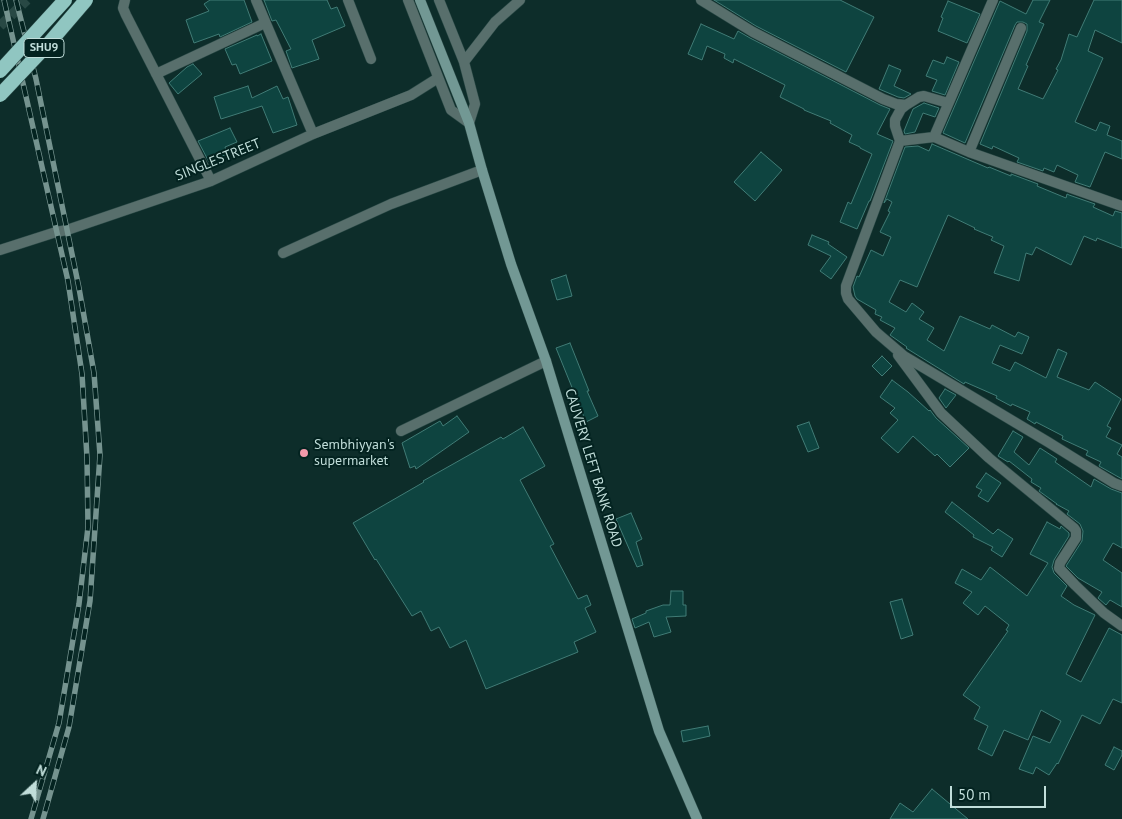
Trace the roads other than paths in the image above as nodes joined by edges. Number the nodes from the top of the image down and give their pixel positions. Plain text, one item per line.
1 (65, 0) edge
2 (86, 0) edge
3 (125, 0) edge
4 (256, 0) edge
5 (348, 0) edge
6 (408, 0) edge
7 (420, 0) edge
8 (439, 0) edge
9 (520, 0) edge
10 (702, 0) edge
11 (993, 0) edge
12 (265, 23) junction
13 (1021, 28) dead end
14 (371, 58) dead end
15 (464, 62) junction
16 (0, 71) edge
17 (156, 74) junction
18 (438, 78) junction
19 (0, 95) edge
20 (948, 103) junction
21 (906, 105) junction
22 (470, 124) junction
23 (313, 134) junction
24 (934, 137) junction
25 (900, 141) junction
26 (968, 152) junction
27 (482, 170) junction
28 (211, 180) junction
29 (1122, 206) edge
30 (0, 250) edge
31 (283, 253) dead end
32 (891, 346) junction
33 (546, 361) junction
34 (401, 431) dead end
35 (1122, 486) edge
36 (1122, 626) edge
37 (698, 819) edge

1 - 16 highway, SHU9, bridge
2 - 19 highway, SHU9, bridge
3 - 17 street
4 - 12 street
5 - 14 street
6 - 18 street
7 - 22 main road, CAUVERY LEFT BANK ROAD
8 - 15 street
9 - 15 street
10 - 21 street
11 - 20 street
12 - 17 street
12 - 23 street
13 - 26 street
15 - 22 street
17 - 28 street
18 - 22 street
18 - 23 street, SINGLESTREET
20 - 21 street
20 - 24 street
21 - 25 street
22 - 27 main road, CAUVERY LEFT BANK ROAD
23 - 28 street, SINGLESTREET
24 - 25 street
24 - 26 street
25 - 32 street
26 - 29 street
27 - 31 street
27 - 33 main road, CAUVERY LEFT BANK ROAD
28 - 30 street, SINGLESTREET
32 - 35 street
32 - 36 street
33 - 34 street
33 - 37 main road, CAUVERY LEFT BANK ROAD

